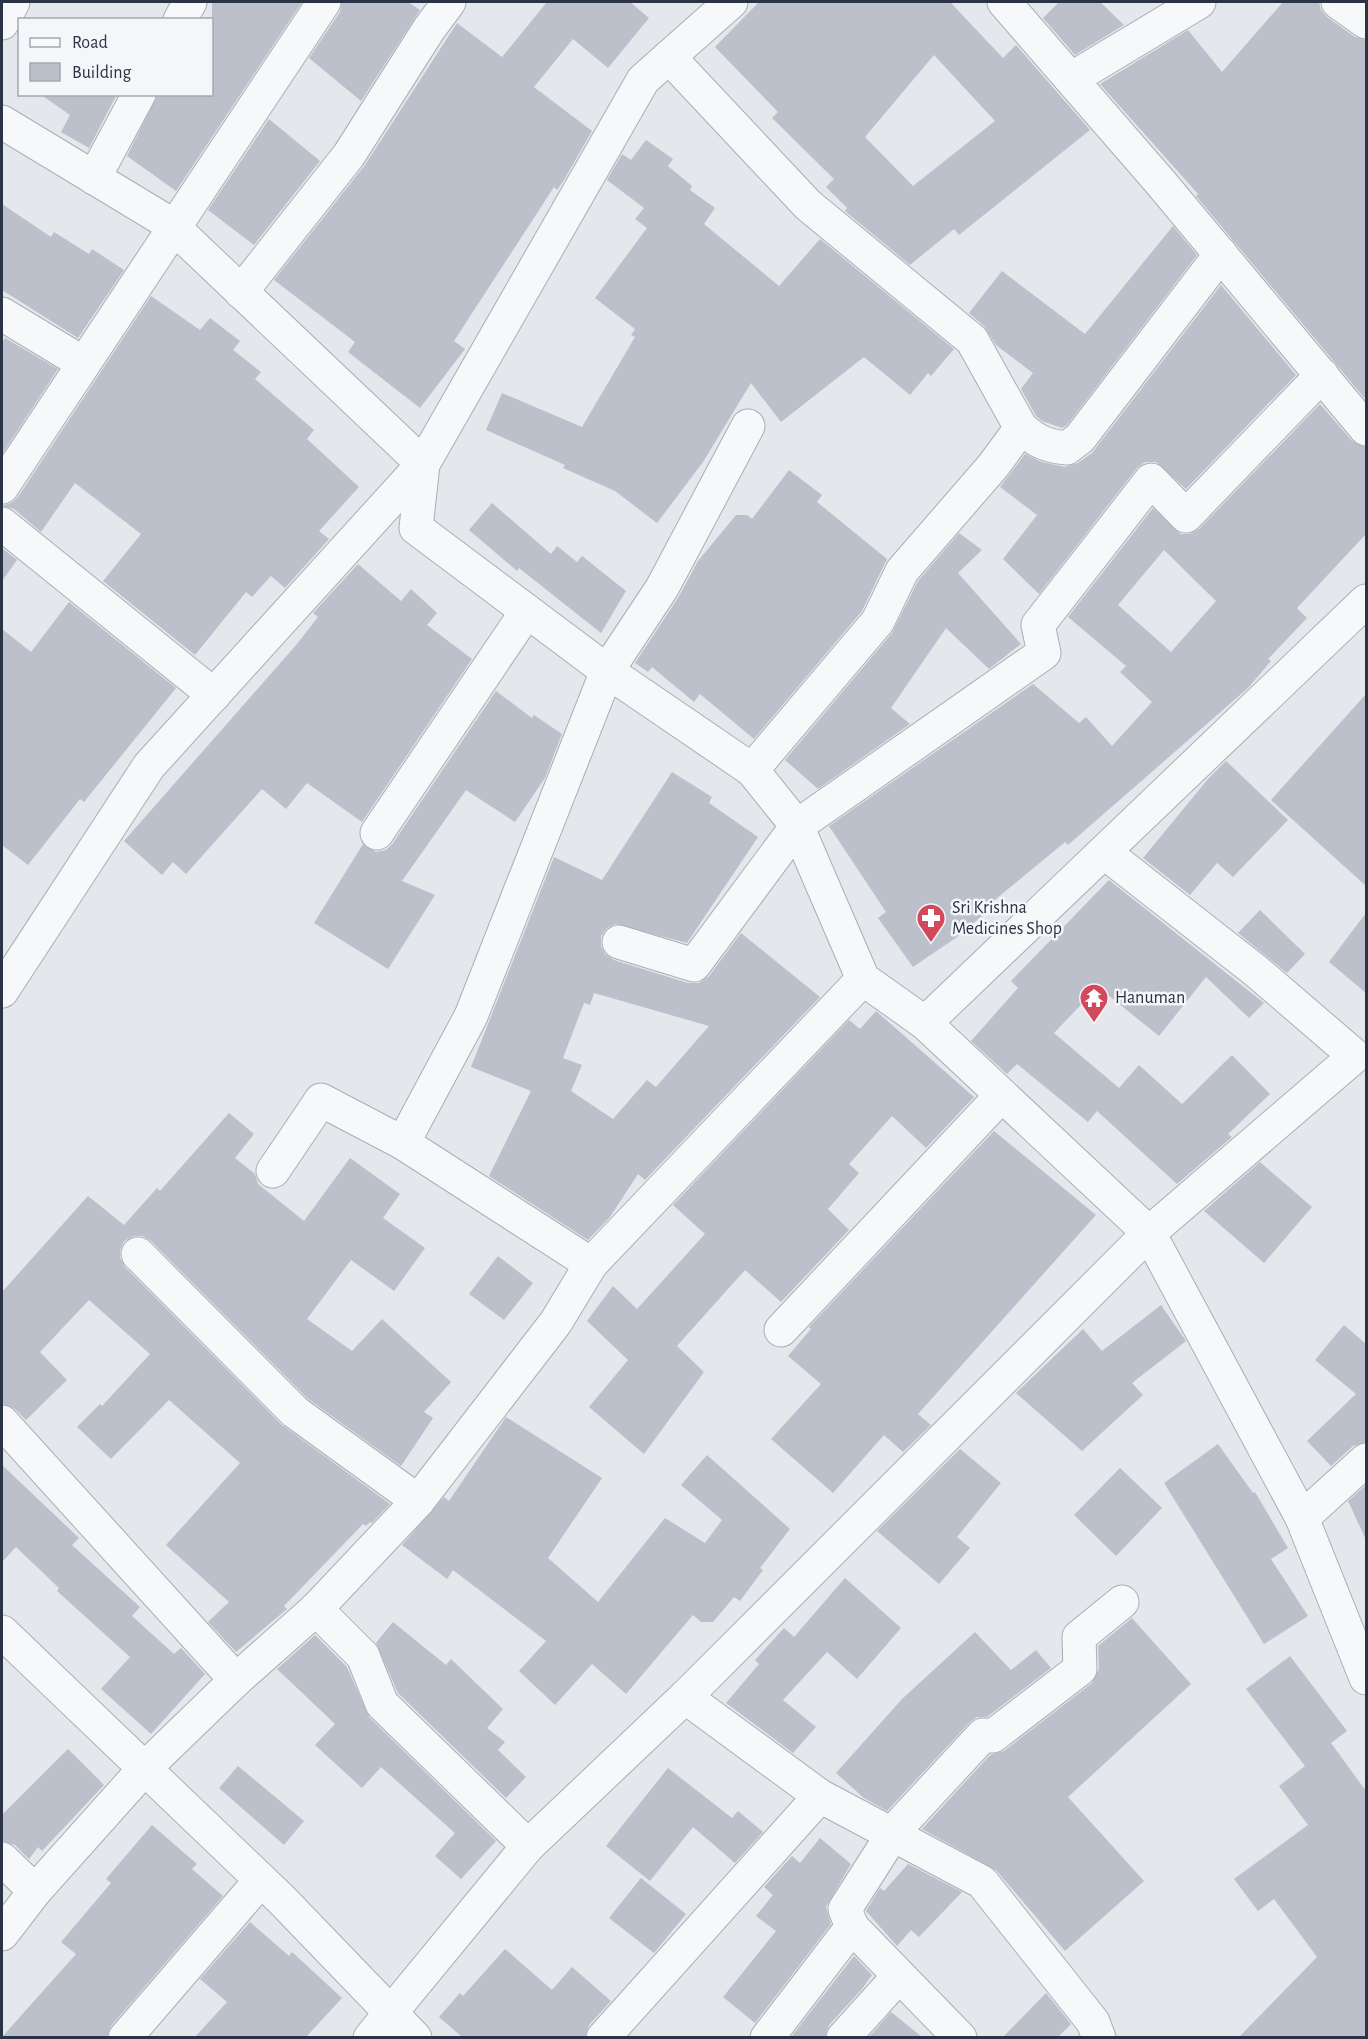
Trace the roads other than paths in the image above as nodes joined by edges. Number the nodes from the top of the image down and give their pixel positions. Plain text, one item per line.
1 (13, 2) edge
2 (190, 2) edge
3 (324, 2) edge
4 (449, 2) edge
5 (730, 2) edge
6 (1004, 2) edge
7 (1199, 2) edge
8 (1338, 2) edge
9 (181, 18) edge
10 (1366, 22) edge
11 (2, 23) edge
12 (669, 57) junction
13 (1071, 79) junction
14 (138, 96) edge
15 (2, 122) edge
16 (94, 178) junction
17 (174, 227) junction
18 (1221, 254) junction
19 (241, 292) junction
20 (2, 314) edge
21 (83, 363) junction
22 (1322, 375) junction
23 (748, 426) dead end
24 (1021, 428) junction
25 (1366, 429) edge
26 (423, 464) junction
27 (2, 483) edge
28 (2, 524) edge
29 (1366, 601) edge
30 (527, 611) junction
31 (607, 671) junction
32 (214, 695) junction
33 (752, 770) junction
34 (797, 826) junction
35 (377, 833) dead end
36 (1104, 852) junction
37 (619, 942) dead end
38 (863, 979) junction
39 (2, 990) edge
40 (925, 1023) junction
41 (1361, 1049) edge
42 (1001, 1096) junction
43 (403, 1143) junction
44 (273, 1171) dead end
45 (1149, 1233) junction
46 (138, 1254) dead end
47 (591, 1264) junction
48 (781, 1330) dead end
49 (2, 1422) edge
50 (1366, 1460) edge
51 (418, 1501) junction
52 (1302, 1518) junction
53 (1122, 1602) dead end
54 (316, 1609) junction
55 (2, 1632) edge
56 (1366, 1678) edge
57 (236, 1680) junction
58 (686, 1697) junction
59 (145, 1768) junction
60 (820, 1796) junction
61 (893, 1835) junction
62 (528, 1846) junction
63 (2, 1859) edge
64 (261, 1880) junction
65 (35, 1891) junction
66 (852, 1927) junction
67 (2, 1934) edge
68 (899, 1976) junction
69 (393, 2013) junction
70 (125, 2037) edge
71 (370, 2037) edge
72 (415, 2037) edge
73 (603, 2037) edge
74 (767, 2037) edge
75 (843, 2037) edge
76 (960, 2037) edge
77 (1099, 2037) edge

1 - 11 street
2 - 9 street
3 - 17 street
4 - 19 street
5 - 12 street
6 - 13 street
7 - 13 street
8 - 10 street
12 - 24 street
12 - 26 street
13 - 18 street
14 - 16 street
15 - 16 street
16 - 17 street
17 - 19 street
17 - 21 street
18 - 22 street
18 - 24 street
19 - 26 street
20 - 21 street
21 - 27 street
22 - 25 street
22 - 34 street
23 - 31 street
24 - 33 street
26 - 30 street
26 - 32 street
28 - 32 street
29 - 36 street
30 - 31 street
30 - 35 street
31 - 33 street
31 - 43 street
32 - 39 street
33 - 34 street
34 - 37 street
34 - 38 street
36 - 40 street
36 - 41 street
38 - 40 street
38 - 47 street
40 - 42 street
41 - 45 street
42 - 45 street
42 - 48 street
43 - 44 street
43 - 47 street
45 - 52 street
45 - 58 street
46 - 51 street
47 - 51 street
49 - 57 street
50 - 52 street
51 - 54 street
52 - 56 street
53 - 61 street
54 - 57 street
54 - 62 street
55 - 59 street
57 - 59 street
58 - 60 street
58 - 62 street
59 - 64 street
59 - 65 street
60 - 61 street
60 - 73 street
61 - 66 street
61 - 77 street
62 - 69 street
63 - 65 street
64 - 69 street
64 - 70 street
65 - 67 street
66 - 68 street
66 - 74 street
68 - 75 street
68 - 76 street
69 - 71 street
69 - 72 street

